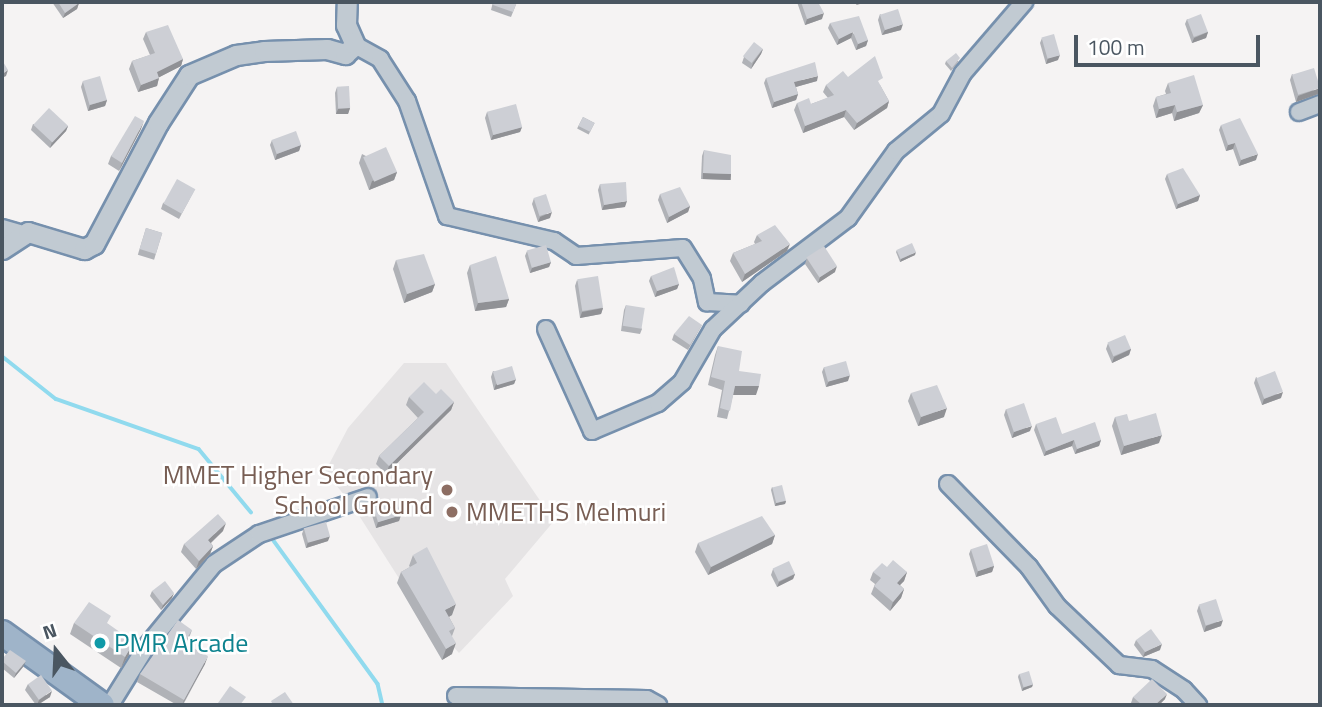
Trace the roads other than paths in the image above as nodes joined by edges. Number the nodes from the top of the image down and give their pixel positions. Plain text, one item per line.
1 (347, 2) edge
2 (1024, 2) edge
3 (355, 45) junction
4 (1320, 104) edge
5 (1300, 111) dead end
6 (10, 231) edge
7 (2, 249) edge
8 (741, 304) junction
9 (546, 329) dead end
10 (948, 484) dead end
11 (368, 497) dead end
12 (2, 633) edge
13 (456, 696) dead end
14 (102, 705) edge
15 (110, 705) edge
16 (658, 705) edge
17 (1198, 705) edge

1 - 3 street
2 - 8 street
3 - 6 street
3 - 8 street
4 - 5 street
6 - 7 street
8 - 9 street
10 - 17 street
11 - 15 street
12 - 14 highway
13 - 16 street

